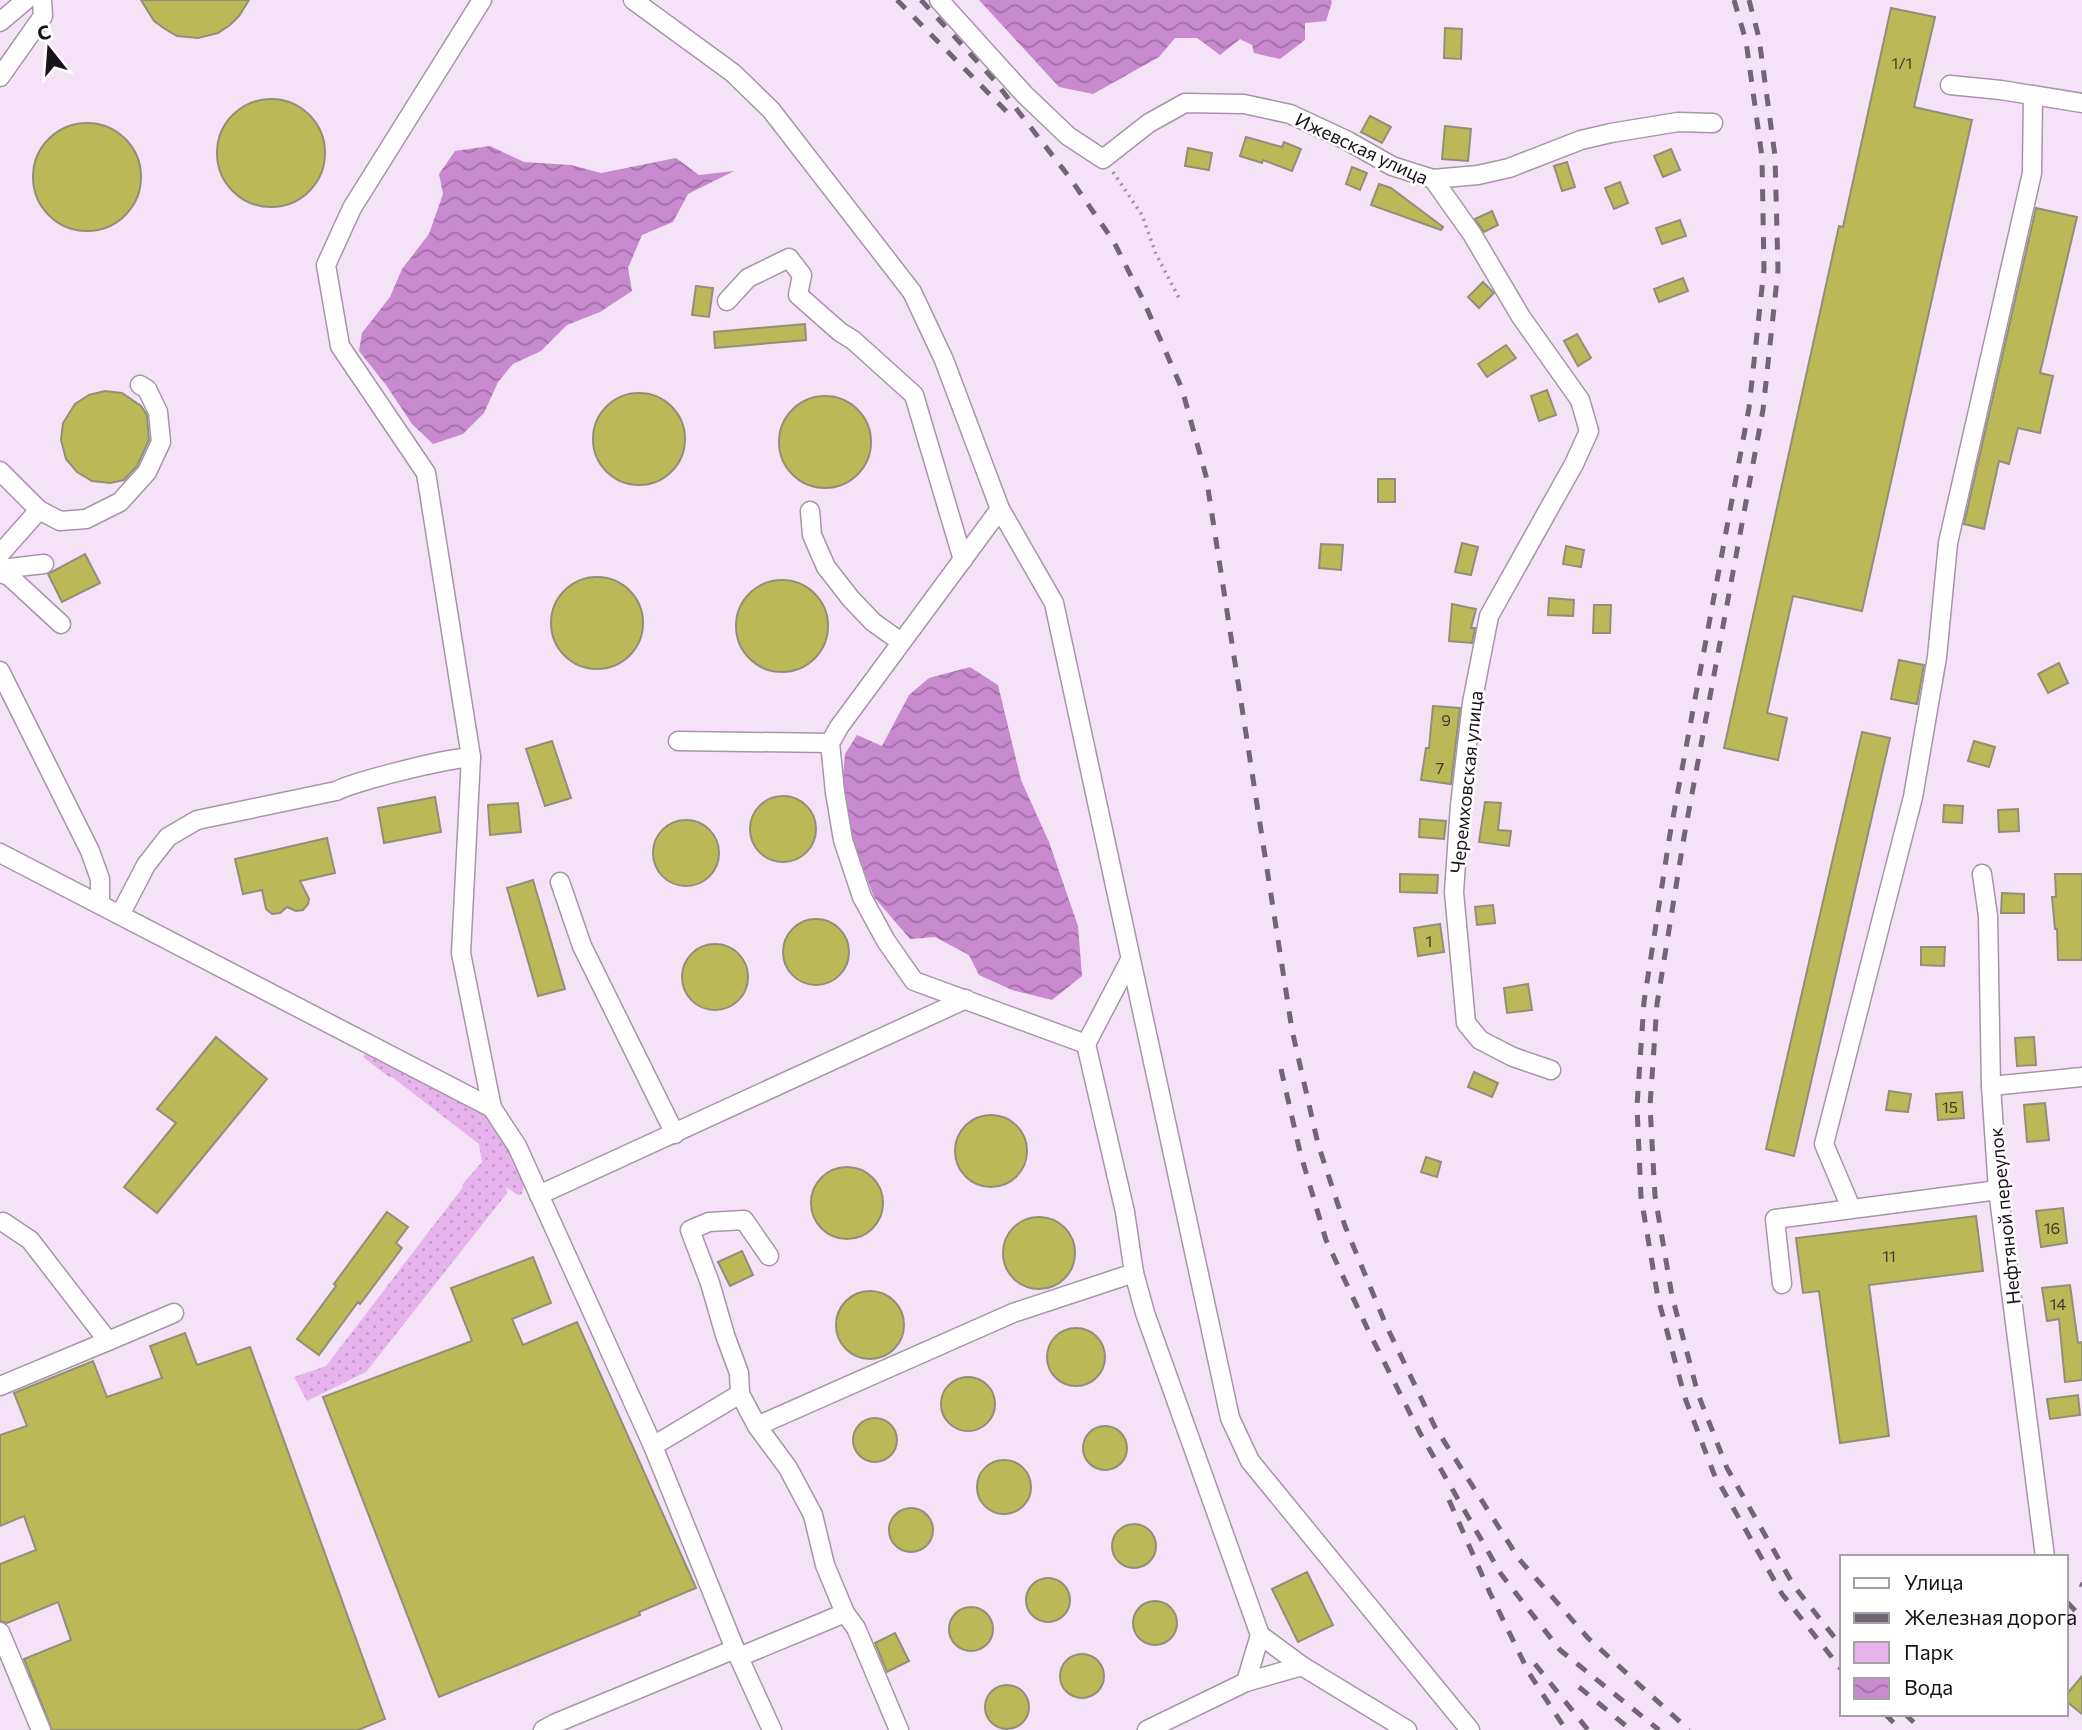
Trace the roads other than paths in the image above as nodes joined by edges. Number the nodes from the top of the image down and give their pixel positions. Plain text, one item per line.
1 (26, 0) edge
2 (42, 0) edge
3 (482, 0) edge
4 (633, 0) edge
5 (939, 0) edge
6 (0, 22) edge
7 (0, 77) edge
8 (1950, 85) dead end
9 (2033, 95) junction
10 (2082, 103) edge
11 (1713, 123) dead end
12 (1433, 179) junction
13 (727, 301) dead end
14 (140, 385) dead end
15 (1574, 464) joint
16 (0, 471) edge
17 (1000, 509) junction
18 (39, 510) junction
19 (810, 511) dead end
20 (0, 554) edge
21 (962, 560) junction
22 (44, 564) dead end
23 (0, 571) edge
24 (61, 624) dead end
25 (901, 642) junction
26 (0, 671) edge
27 (678, 741) dead end
28 (830, 743) junction
29 (471, 757) junction
30 (0, 853) edge
31 (1982, 874) dead end
32 (559, 882) dead end
33 (100, 904) junction
34 (120, 915) junction
35 (1130, 960) junction
36 (966, 999) junction
37 (1086, 1044) junction
38 (1551, 1070) dead end
39 (2082, 1077) edge
40 (1991, 1086) junction
41 (492, 1108) junction
42 (675, 1134) junction
43 (1998, 1190) junction
44 (539, 1195) junction
45 (1851, 1208) junction
46 (3, 1222) dead end
47 (769, 1256) dead end
48 (1134, 1273) junction
49 (1782, 1284) dead end
50 (174, 1313) dead end
51 (108, 1340) junction
52 (0, 1386) edge
53 (740, 1394) junction
54 (757, 1426) junction
55 (653, 1446) junction
56 (2045, 1555) edge
57 (845, 1613) junction
58 (0, 1632) edge
59 (1259, 1636) junction
60 (737, 1653) junction
61 (1302, 1666) junction
62 (1246, 1682) junction
63 (41, 1730) edge
64 (543, 1730) edge
65 (772, 1730) edge
66 (900, 1730) edge
67 (1147, 1730) edge
68 (1407, 1730) edge
69 (1470, 1730) edge

1 - 6 street
2 - 7 street
3 - 29 street
4 - 17 street
5 - 12 street, Ижевская улица
8 - 9 street
9 - 10 street
9 - 45 street
11 - 12 street
12 - 15 street, Ижевская улица
13 - 21 street
14 - 18 street
15 - 38 street, Черемховская улица
16 - 18 street
17 - 21 street
17 - 35 street
18 - 20 street
19 - 25 street
21 - 25 street
22 - 23 street
23 - 24 street
25 - 28 street
26 - 33 street
27 - 28 street
28 - 36 street
29 - 34 street
29 - 41 street
30 - 33 street
31 - 40 street, Нефтяной переулок
32 - 42 street
33 - 34 street
34 - 41 street
35 - 37 street
35 - 69 street
36 - 37 street
36 - 42 street
37 - 48 street
39 - 40 street
40 - 43 street, Нефтяной переулок
41 - 44 street
42 - 44 street
43 - 45 street
43 - 56 street, Нефтяной переулок
44 - 55 street
45 - 49 street
46 - 51 street
47 - 53 street
48 - 54 street
48 - 59 street
50 - 51 street
51 - 52 street
53 - 54 street
53 - 55 street
54 - 57 street
55 - 60 street
57 - 60 street
57 - 66 street
58 - 63 street
59 - 61 street
59 - 62 street
60 - 64 street
60 - 65 street
61 - 62 street
61 - 68 street
62 - 67 street

